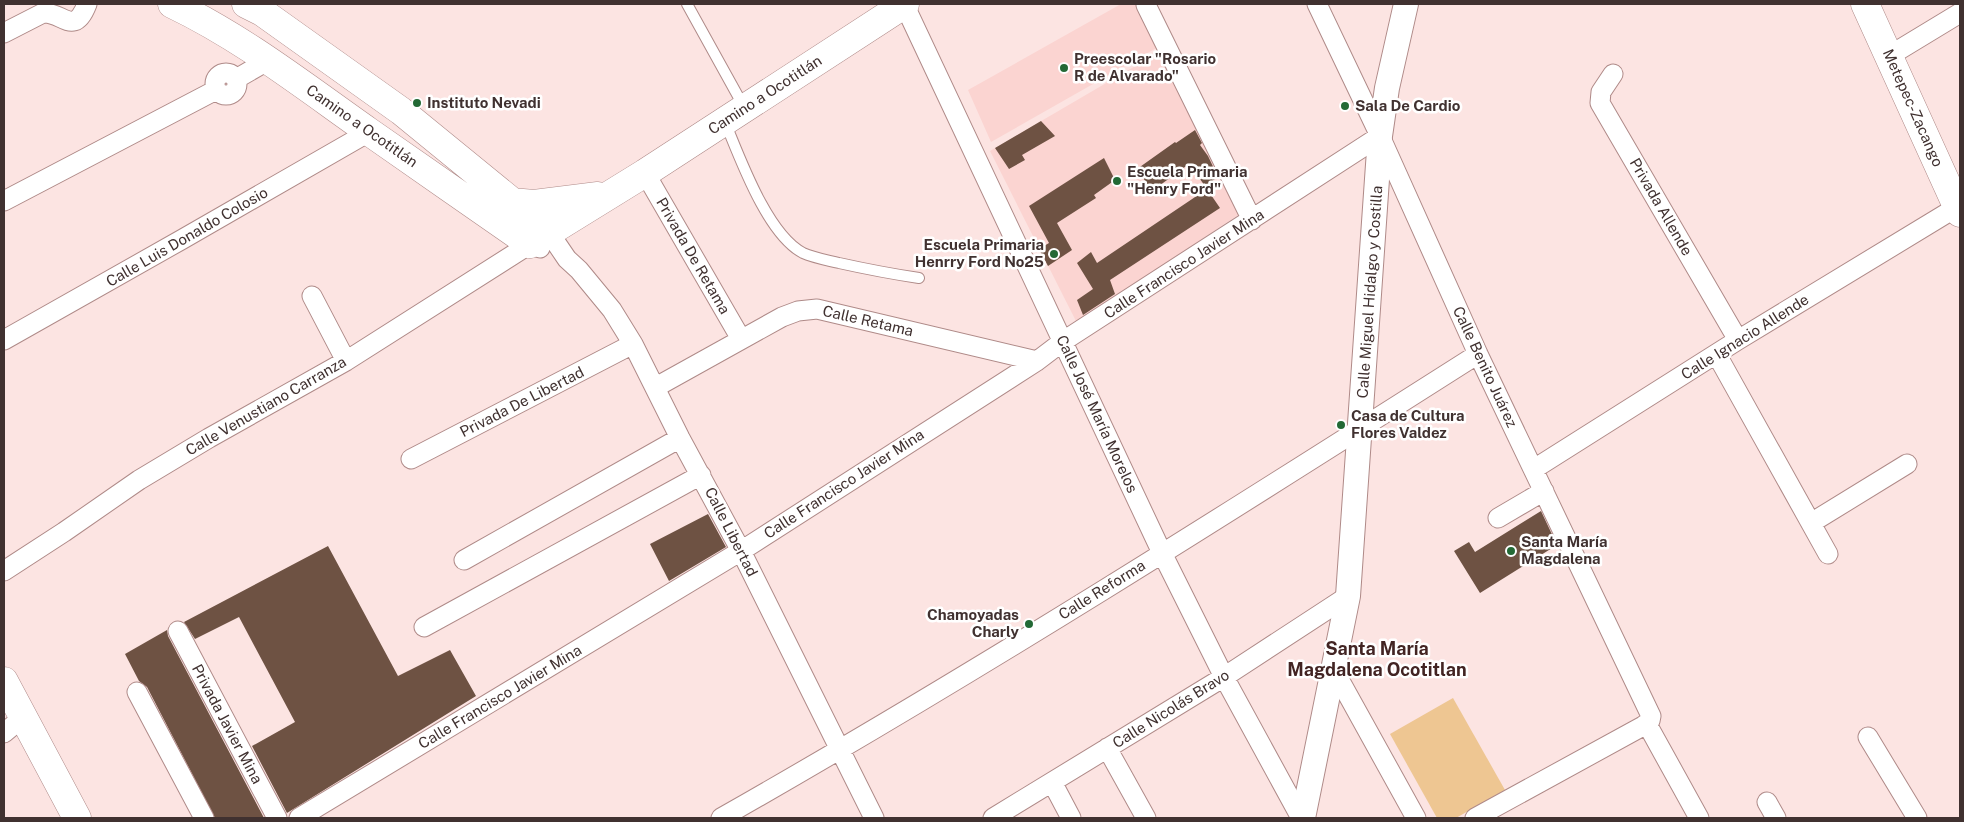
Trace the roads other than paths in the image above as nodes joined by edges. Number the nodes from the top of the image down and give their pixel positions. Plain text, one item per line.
1 (87, 4) edge
2 (172, 4) edge
3 (246, 4) edge
4 (687, 4) edge
5 (904, 4) edge
6 (1317, 4) edge
7 (1406, 4) edge
8 (1865, 4) edge
9 (1146, 5) edge
10 (1960, 13) edge
11 (4, 33) edge
12 (1889, 56) junction
13 (269, 60) junction
14 (1613, 74) dead end
15 (734, 115) junction
16 (369, 132) junction
17 (1380, 136) junction
18 (645, 173) junction
19 (612, 193) junction
20 (4, 201) edge
21 (511, 202) junction
22 (1959, 208) edge
23 (1252, 220) junction
24 (539, 238) junction
25 (919, 278) dead end
26 (312, 296) dead end
27 (4, 340) edge
28 (741, 340) junction
29 (1738, 340) junction
30 (1062, 342) junction
31 (633, 344) junction
32 (1478, 354) junction
33 (1717, 354) junction
34 (346, 361) junction
35 (1037, 361) junction
36 (656, 387) junction
37 (1361, 428) junction
38 (680, 438) junction
39 (411, 459) dead end
40 (1907, 464) dead end
41 (1534, 470) junction
42 (701, 475) junction
43 (1544, 491) junction
44 (1498, 518) dead end
45 (1811, 523) junction
46 (741, 551) junction
47 (1162, 553) junction
48 (1828, 554) dead end
49 (464, 560) dead end
50 (4, 571) edge
51 (1348, 596) junction
52 (424, 627) dead end
53 (178, 631) dead end
54 (1334, 670) junction
55 (1224, 677) junction
56 (4, 681) edge
57 (137, 692) dead end
58 (1645, 725) junction
59 (13, 726) edge
60 (1868, 737) dead end
61 (1107, 748) junction
62 (841, 750) junction
63 (1052, 782) junction
64 (1767, 802) dead end
65 (78, 818) edge
66 (204, 818) edge
67 (277, 818) edge
68 (299, 818) edge
69 (721, 818) edge
70 (874, 818) edge
71 (993, 818) edge
72 (1071, 818) edge
73 (1146, 818) edge
74 (1302, 818) edge
75 (1416, 818) edge
76 (1475, 818) edge
77 (1699, 818) edge
78 (1776, 818) edge
79 (1916, 818) edge

1 - 11 street
2 - 13 main road, Camino a Ocotitlán
3 - 21 main road, Camino a Ocotitlán
4 - 15 lane
5 - 15 main road, Camino a Ocotitlán
5 - 30 street, Calle José María Morelos
6 - 17 street, Calle Benito Juárez
7 - 17 street, Calle Miguel Hidalgo y Costilla
8 - 12 main road, Metepec-Zacango
9 - 23 street
10 - 12 street
12 - 22 main road, Metepec-Zacango
13 - 16 main road, Camino a Ocotitlán
13 - 20 street
14 - 29 street, Privada Allende
15 - 18 main road, Camino a Ocotitlán
15 - 25 lane
16 - 24 main road, Camino a Ocotitlán
16 - 27 street, Calle Luis Donaldo Colosio
17 - 23 street, Calle Francisco Javier Mina
17 - 32 street, Calle Benito Juárez
17 - 37 street, Calle Miguel Hidalgo y Costilla
18 - 19 main road, Camino a Ocotitlán
18 - 28 street, Privada De Retama
19 - 21 main road
19 - 24 main road, Camino a Ocotitlán
21 - 24 main road, Camino a Ocotitlán
22 - 29 street, Calle Ignacio Allende
23 - 30 street, Calle Francisco Javier Mina
24 - 31 street, Calle Libertad
24 - 34 street, Calle Venustiano Carranza
26 - 34 street
28 - 35 street, Calle Retama
28 - 36 street, Calle Retama
29 - 33 street, Calle Ignacio Allende
30 - 35 street, Calle Francisco Javier Mina
30 - 47 street, Calle José María Morelos
31 - 36 street, Calle Libertad
31 - 39 street, Privada De Libertad
32 - 37 street, Calle Reforma
32 - 41 street, Calle Benito Juárez
33 - 41 street, Calle Ignacio Allende
33 - 45 street
34 - 50 street, Calle Venustiano Carranza
35 - 46 street, Calle Francisco Javier Mina
36 - 38 street, Calle Libertad
37 - 47 street, Calle Reforma
37 - 51 street, Calle Miguel Hidalgo y Costilla
38 - 42 street, Calle Libertad
38 - 49 street
40 - 45 street
41 - 43 street, Calle Benito Juárez
42 - 46 street, Calle Libertad
42 - 52 street
43 - 44 street
43 - 58 street, Calle Benito Juárez
45 - 48 street
46 - 62 street, Calle Libertad
46 - 68 street, Calle Francisco Javier Mina
47 - 55 street, Calle José María Morelos
47 - 62 street, Calle Reforma
51 - 54 street, Calle Miguel Hidalgo y Costilla
51 - 55 street, Calle Nicolás Bravo
53 - 67 street, Privada Javier Mina
54 - 74 street, Calle Miguel Hidalgo y Costilla
54 - 75 street
55 - 61 street, Calle Nicolás Bravo
55 - 74 street, Calle José María Morelos
56 - 59 main road
57 - 66 street
58 - 76 street
58 - 77 street
59 - 65 main road
60 - 79 street
61 - 63 street, Calle Nicolás Bravo
61 - 73 street
62 - 69 street, Calle Reforma
62 - 70 street, Calle Libertad
63 - 71 street, Calle Nicolás Bravo
63 - 72 street
64 - 78 street

